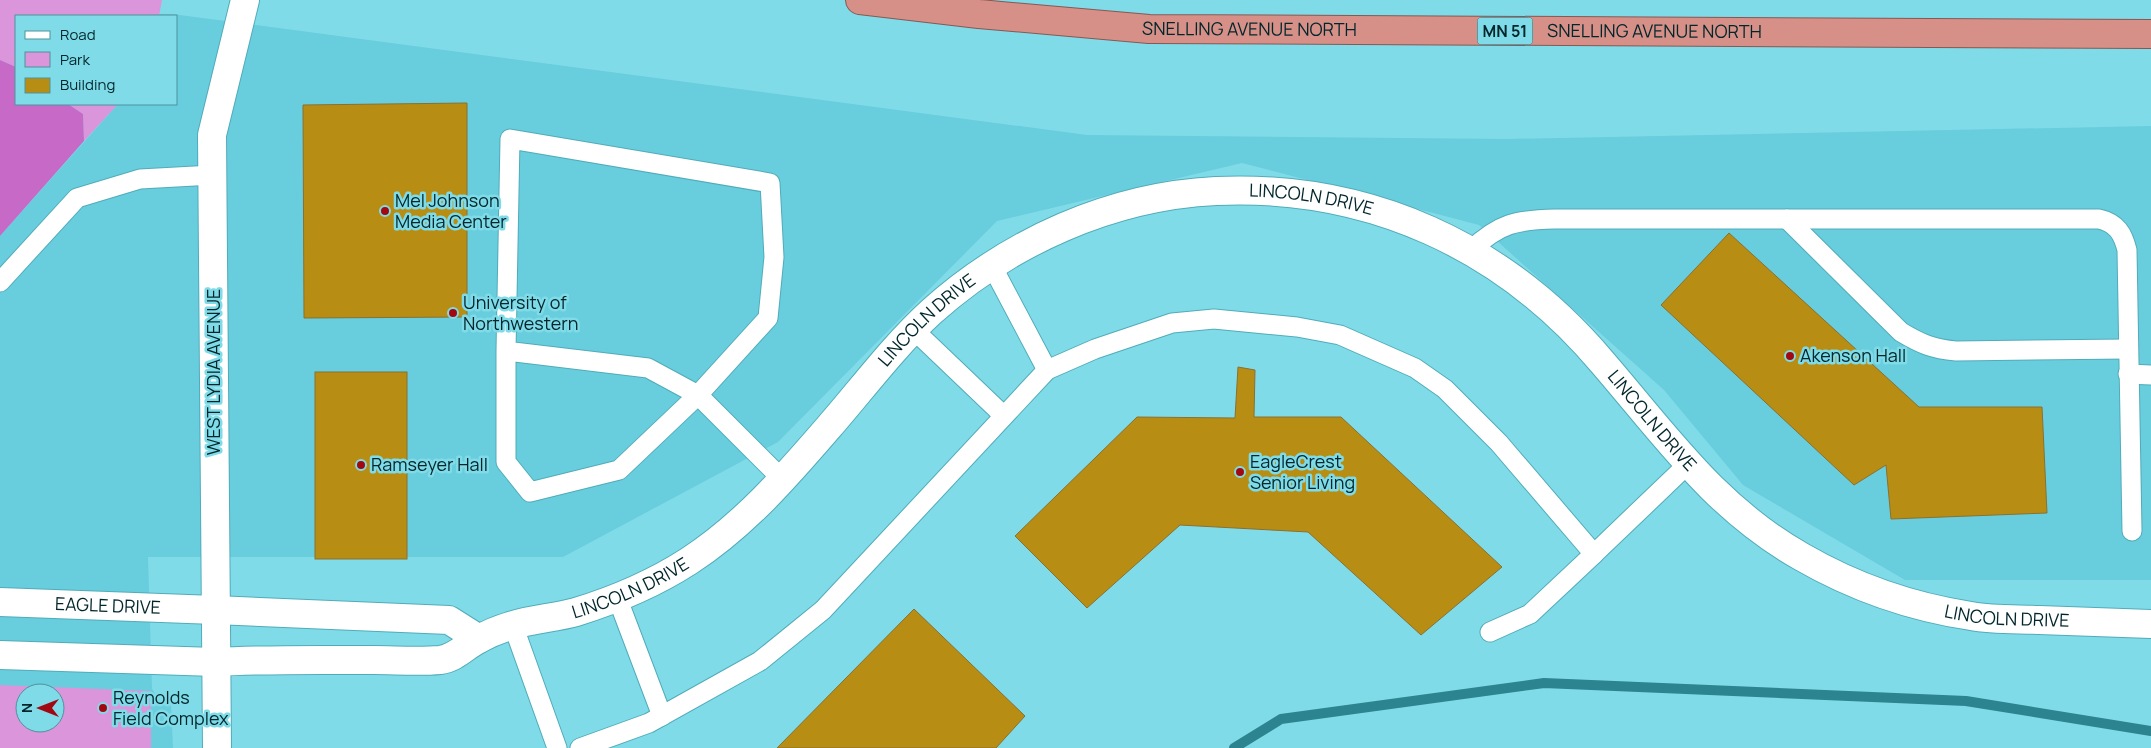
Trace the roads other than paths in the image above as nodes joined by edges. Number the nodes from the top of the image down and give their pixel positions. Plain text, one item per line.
1 (246, 0) edge
2 (860, 0) edge
3 (2151, 34) edge
4 (213, 175) junction
5 (1787, 219) junction
6 (1471, 250) junction
7 (992, 266) junction
8 (0, 282) edge
9 (914, 330) junction
10 (2128, 349) junction
11 (506, 351) junction
12 (1047, 370) junction
13 (2128, 374) junction
14 (2151, 375) edge
15 (698, 395) junction
16 (1003, 415) junction
17 (1688, 464) junction
18 (783, 480) junction
19 (2132, 531) dead end
20 (1594, 554) junction
21 (617, 597) junction
22 (0, 602) edge
23 (215, 610) junction
24 (2151, 624) edge
25 (513, 625) junction
26 (1490, 632) dead end
27 (479, 638) junction
28 (0, 655) edge
29 (215, 662) junction
30 (662, 716) junction
31 (217, 748) edge
32 (557, 748) edge
33 (580, 748) edge

1 - 4 street, WEST LYDIA AVENUE
2 - 3 highway, SNELLING AVENUE NORTH / MN 51
4 - 8 lane
4 - 23 street, WEST LYDIA AVENUE
5 - 6 lane
5 - 10 lane
5 - 10 lane
6 - 7 street, LINCOLN DRIVE
6 - 17 street, LINCOLN DRIVE
7 - 9 street, LINCOLN DRIVE
7 - 12 lane
9 - 16 lane
9 - 18 street, LINCOLN DRIVE
10 - 13 lane
11 - 15 lane
11 - 15 lane
11 - 15 lane
12 - 16 lane
12 - 20 lane
13 - 14 lane
13 - 19 lane
15 - 18 lane
16 - 30 lane
17 - 20 lane
17 - 24 street, LINCOLN DRIVE
18 - 21 street, LINCOLN DRIVE
20 - 26 lane
21 - 25 street, LINCOLN DRIVE
21 - 30 lane
22 - 23 street, EAGLE DRIVE
23 - 27 street
23 - 29 street, WEST LYDIA AVENUE
25 - 27 street, LINCOLN DRIVE
25 - 32 lane
27 - 29 street, LINCOLN DRIVE
28 - 29 street
29 - 31 street, WEST LYDIA AVENUE
30 - 33 lane

